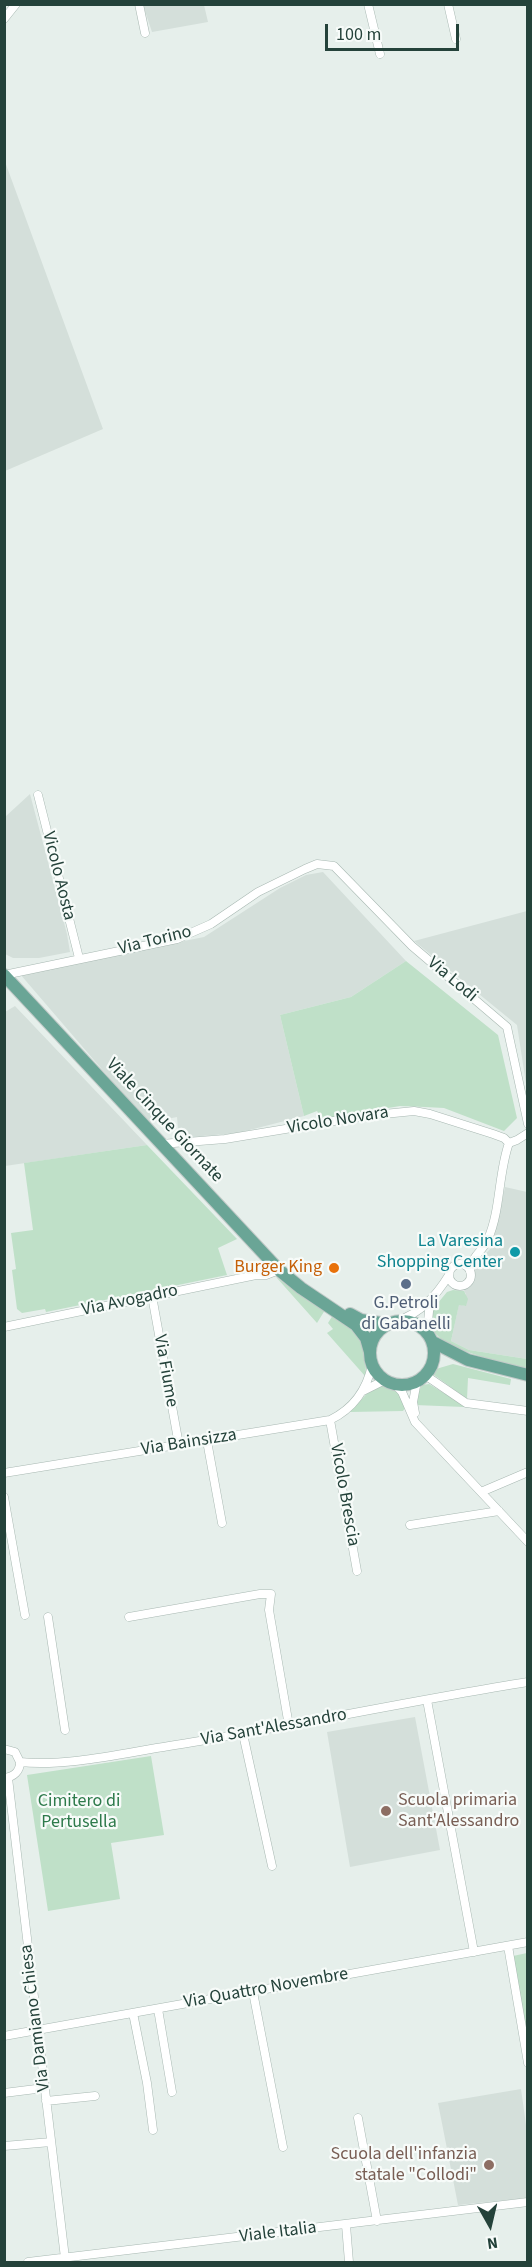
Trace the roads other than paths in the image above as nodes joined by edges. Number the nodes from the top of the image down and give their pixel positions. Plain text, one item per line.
1 (16, 4) edge
2 (139, 4) edge
3 (368, 4) edge
4 (448, 4) edge
5 (4, 19) edge
6 (145, 33) dead end
7 (456, 39) dead end
8 (380, 54) dead end
9 (38, 795) dead end
10 (325, 864) joint
11 (79, 958) junction
12 (4, 975) edge
13 (528, 1125) edge
14 (528, 1132) edge
15 (509, 1143) junction
16 (161, 1144) junction
17 (477, 1253) junction
18 (457, 1265) junction
19 (275, 1266) junction
20 (470, 1271) junction
21 (256, 1275) junction
22 (449, 1275) junction
23 (458, 1286) junction
24 (301, 1288) junction
25 (439, 1291) junction
26 (152, 1296) junction
27 (430, 1301) junction
28 (392, 1322) junction
29 (4, 1327) edge
30 (430, 1337) junction
31 (370, 1352) junction
32 (468, 1360) junction
33 (372, 1365) junction
34 (528, 1375) edge
35 (424, 1376) junction
36 (390, 1382) junction
37 (362, 1392) junction
38 (528, 1411) edge
39 (330, 1420) junction
40 (424, 1430) junction
41 (207, 1441) junction
42 (179, 1445) junction
43 (528, 1472) edge
44 (4, 1473) edge
45 (481, 1492) junction
46 (4, 1497) edge
47 (499, 1511) junction
48 (222, 1523) dead end
49 (410, 1525) dead end
50 (528, 1542) edge
51 (357, 1571) dead end
52 (25, 1615) dead end
53 (48, 1617) dead end
54 (129, 1617) dead end
55 (528, 1682) edge
56 (427, 1700) junction
57 (289, 1726) junction
58 (65, 1730) dead end
59 (243, 1734) junction
60 (4, 1749) edge
61 (20, 1762) junction
62 (6, 1778) edge
63 (272, 1866) dead end
64 (528, 1942) edge
65 (508, 1946) junction
66 (474, 1952) junction
67 (253, 1992) junction
68 (158, 2009) junction
69 (133, 2013) junction
70 (37, 2030) junction
71 (4, 2036) edge
72 (528, 2063) edge
73 (44, 2088) junction
74 (172, 2092) dead end
75 (4, 2093) edge
76 (95, 2096) dead end
77 (46, 2102) junction
78 (358, 2118) dead end
79 (153, 2130) dead end
80 (51, 2142) junction
81 (4, 2146) edge
82 (283, 2147) dead end
83 (528, 2202) edge
84 (376, 2222) junction
85 (346, 2225) junction
86 (67, 2259) edge
87 (28, 2262) edge
88 (349, 2262) edge

1 - 5 street
2 - 6 street
3 - 8 street
4 - 7 street
9 - 11 street, Vicolo Aosta
10 - 11 street, Via Torino
10 - 13 street, Via Lodi
11 - 12 street, Via Torino
12 - 16 main road, Viale Cinque Giornate
14 - 15 street
15 - 16 street, Vicolo Novara
15 - 17 street
16 - 19 main road, Viale Cinque Giornate
17 - 18 street
17 - 20 street
18 - 20 street
18 - 22 street
19 - 21 street, Via Avogadro
19 - 21 street
19 - 24 main road, Viale Cinque Giornate
20 - 23 street
21 - 26 street, Via Avogadro
22 - 23 street
22 - 25 street
23 - 25 street
24 - 28 main road, Viale Cinque Giornate
24 - 31 main road, Viale Cinque Giornate
25 - 27 street
26 - 29 street, Via Avogadro
26 - 42 street, Via Fiume
27 - 28 street
27 - 30 street
28 - 30 main road
28 - 31 main road
30 - 32 main road
30 - 35 main road
31 - 33 main road
32 - 34 main road
32 - 35 main road
33 - 36 main road
33 - 37 street, Via Bainsizza
35 - 36 main road
35 - 38 street
35 - 40 street
36 - 37 street, Via Bainsizza
36 - 40 street
37 - 39 street, Via Bainsizza
39 - 41 street, Via Bainsizza
39 - 51 street, Vicolo Brescia
40 - 45 street
41 - 42 street, Via Bainsizza
41 - 48 street
42 - 44 street, Via Bainsizza
43 - 45 street
45 - 47 street
46 - 52 street
47 - 49 street
47 - 50 street
53 - 58 street
54 - 57 street
55 - 56 street, Via Sant'Alessandro
56 - 57 street, Via Sant'Alessandro
56 - 66 street
57 - 59 street, Via Sant'Alessandro
59 - 61 street, Via Sant'Alessandro
59 - 63 street
60 - 61 street
61 - 62 street
62 - 70 street, Via Damiano Chiesa
64 - 65 street, Via Quattro Novembre
65 - 66 street, Via Quattro Novembre
65 - 72 street
66 - 67 street, Via Quattro Novembre
67 - 68 street, Via Quattro Novembre
67 - 82 street
68 - 69 street, Via Quattro Novembre
68 - 74 street
69 - 70 street, Via Quattro Novembre
69 - 79 street
70 - 71 street, Via Quattro Novembre
70 - 73 street, Via Damiano Chiesa
73 - 75 street
73 - 77 street, Via Damiano Chiesa
76 - 77 street
77 - 80 street, Via Damiano Chiesa
78 - 84 street
80 - 81 street
80 - 86 street, Via Damiano Chiesa
83 - 84 street, Viale Italia
84 - 85 street, Viale Italia
85 - 86 street, Viale Italia
85 - 88 street
86 - 87 street, Viale Italia

